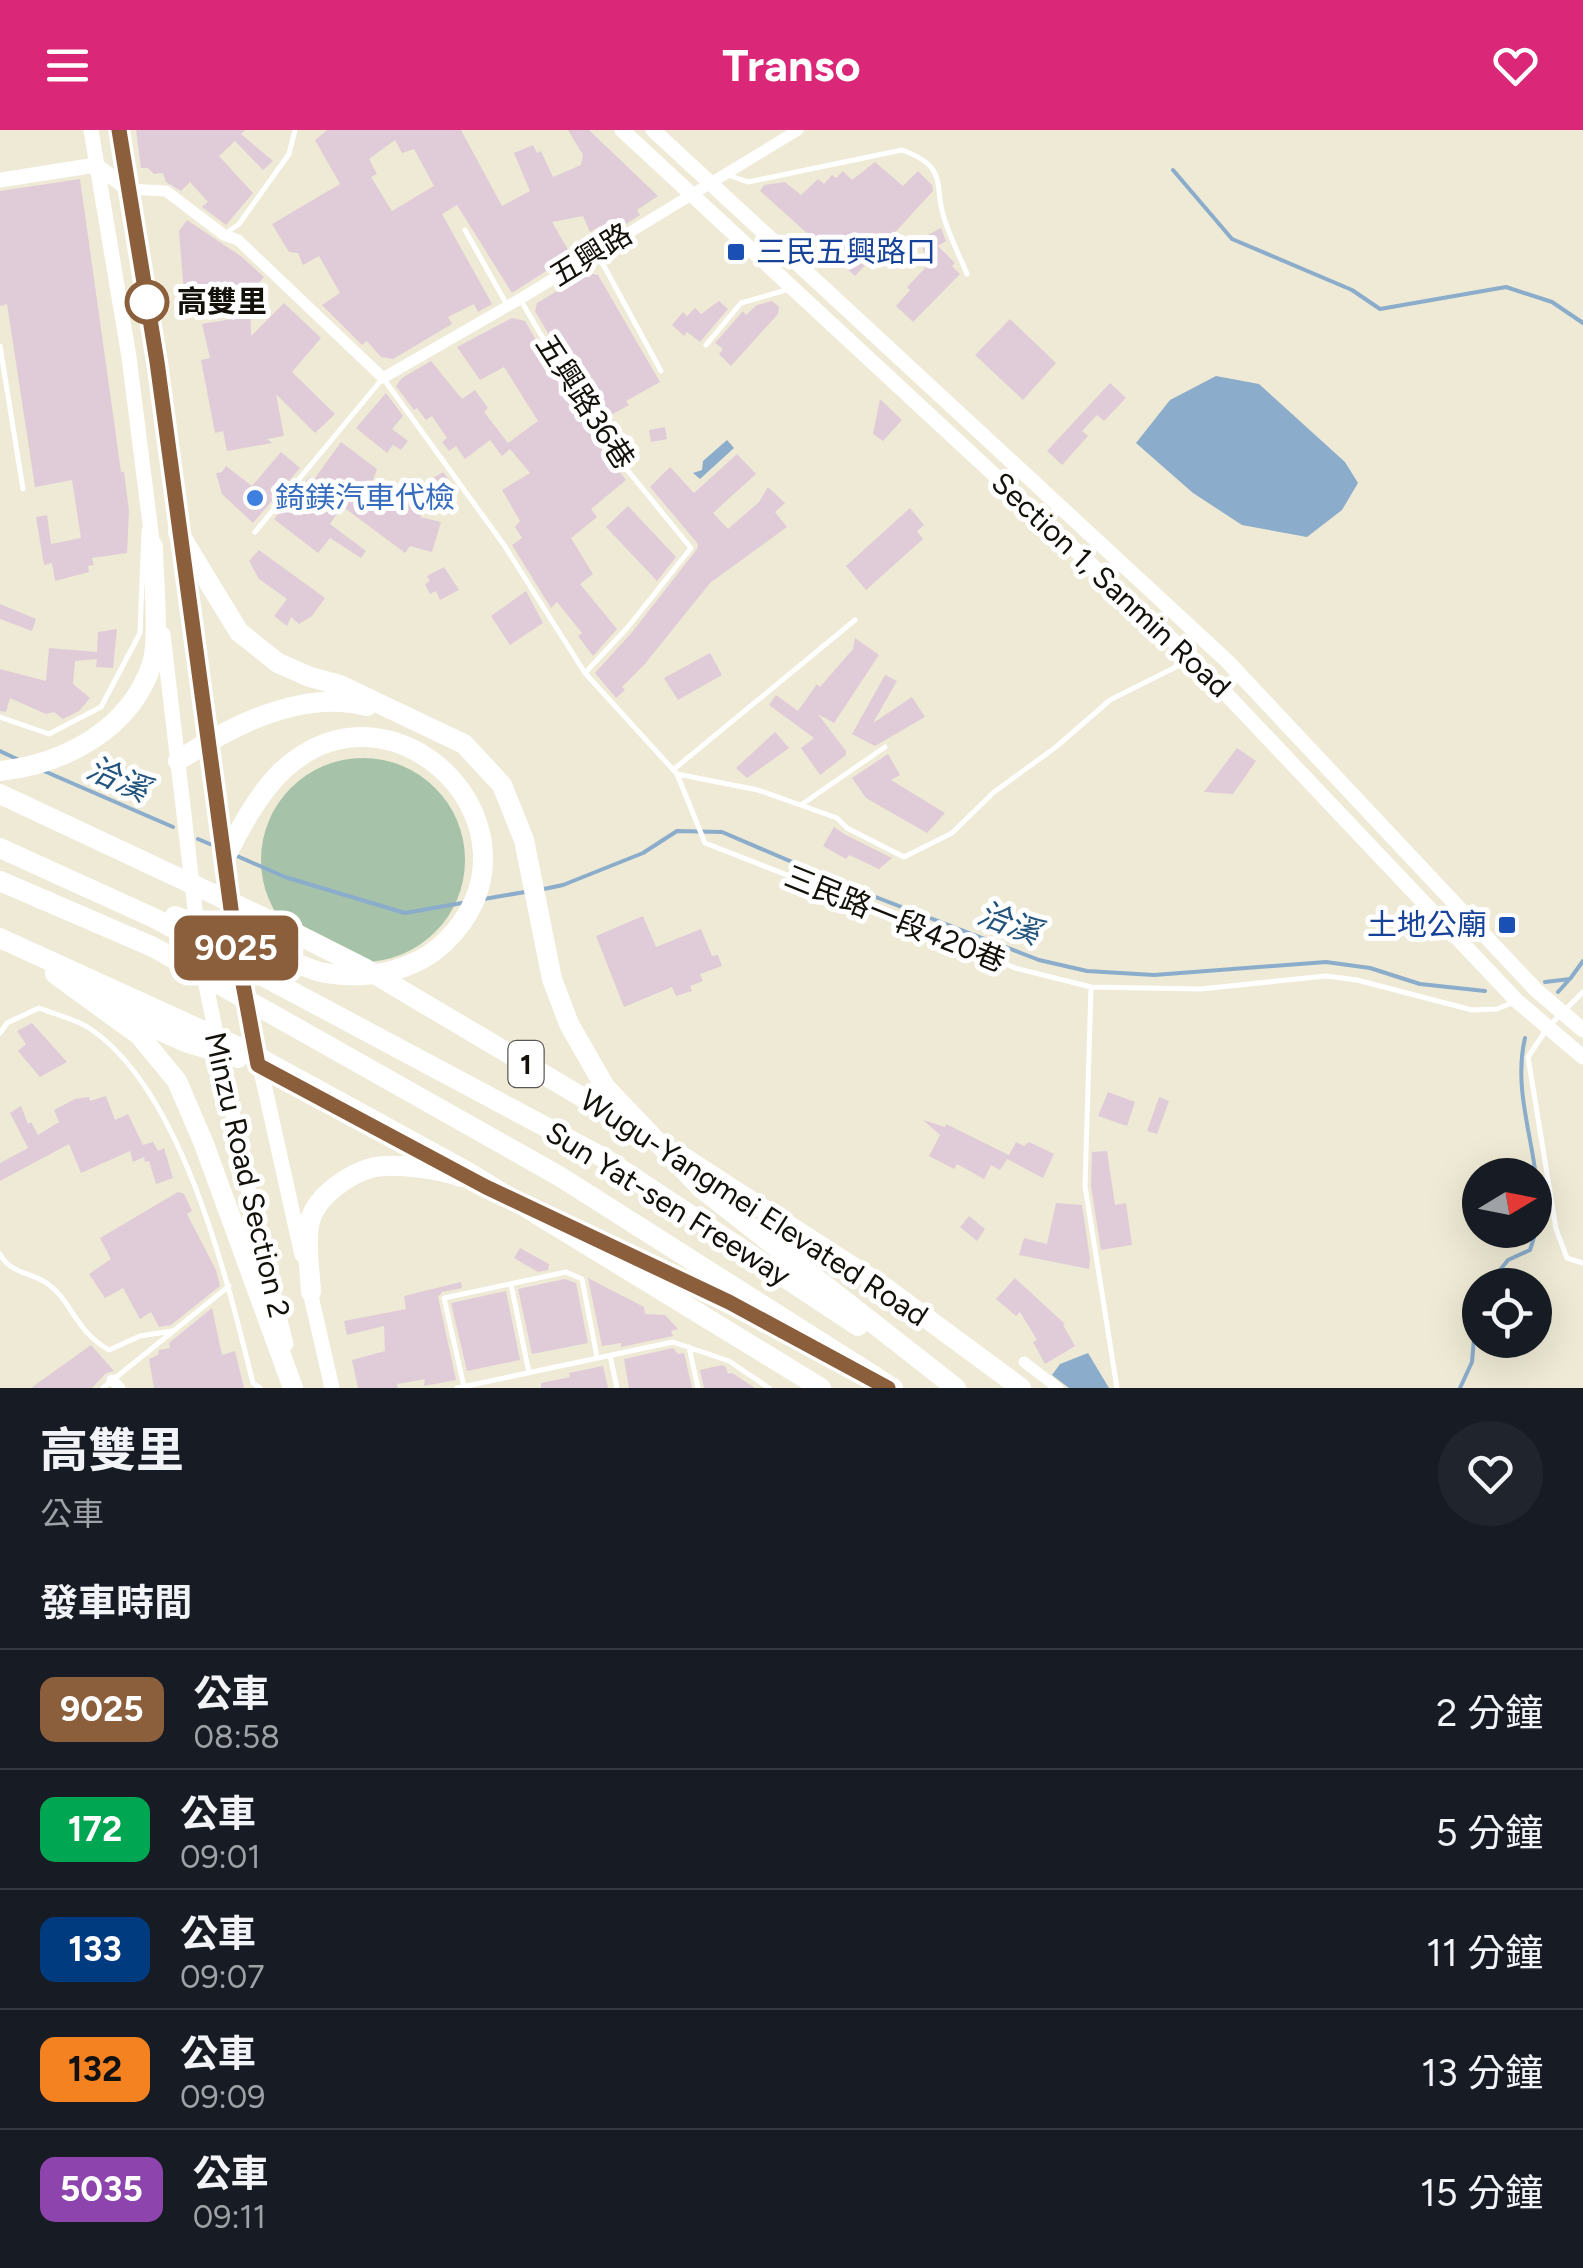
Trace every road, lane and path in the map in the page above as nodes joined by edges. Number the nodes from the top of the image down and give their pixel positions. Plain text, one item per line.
1 (91, 130) edge
2 (119, 130) edge
3 (295, 130) edge
4 (622, 130) edge
5 (653, 130) edge
6 (798, 130) edge
7 (96, 165) junction
8 (718, 178) junction
9 (0, 180) edge
10 (128, 189) junction
11 (693, 195) junction
12 (465, 230) dead end
13 (224, 235) junction
14 (596, 252) junction
15 (968, 274) dead end
16 (793, 288) junction
17 (520, 299) junction
18 (508, 306) junction
19 (706, 345) dead end
20 (0, 346) edge
21 (661, 371) dead end
22 (383, 378) junction
23 (145, 487) junction
24 (22, 489) dead end
25 (178, 532) junction
26 (256, 532) dead end
27 (152, 546) junction
28 (855, 620) dead end
29 (1192, 659) junction
30 (585, 673) junction
31 (0, 717) edge
32 (417, 720) junction
33 (207, 742) junction
34 (886, 747) dead end
35 (178, 761) junction
36 (0, 772) edge
37 (675, 772) junction
38 (0, 794) edge
39 (801, 806) junction
40 (0, 848) edge
41 (224, 860) junction
42 (0, 881) edge
43 (153, 912) junction
44 (0, 937) edge
45 (1091, 987) junction
46 (1536, 990) junction
47 (1583, 992) edge
48 (1517, 1001) junction
49 (96, 1002) junction
50 (1562, 1012) junction
51 (1548, 1026) junction
52 (1583, 1030) edge
53 (0, 1033) edge
54 (217, 1052) junction
55 (1583, 1057) edge
56 (258, 1065) junction
57 (486, 1187) junction
58 (0, 1254) edge
59 (1583, 1263) edge
60 (511, 1284) junction
61 (229, 1286) junction
62 (311, 1292) junction
63 (172, 1332) junction
64 (688, 1345) junction
65 (610, 1356) junction
66 (597, 1358) junction
67 (1024, 1362) dead end
68 (529, 1373) junction
69 (112, 1385) edge
70 (260, 1388) edge
71 (295, 1388) edge
72 (332, 1388) edge
73 (460, 1388) edge
74 (617, 1388) edge
75 (698, 1388) edge
76 (769, 1388) edge
77 (821, 1388) edge
78 (890, 1388) edge
79 (954, 1388) edge
80 (1021, 1388) edge
81 (1058, 1388) edge
82 (1117, 1388) edge

1 - 7 street, Minzu Road Section 2
2 - 10 street
3 - 13 lane
4 - 11 street, Section 1, Sanmin Road
5 - 8 street, Section 1, Sanmin Road
6 - 8 street, 五興路
7 - 9 street
7 - 10 street
7 - 23 street, Minzu Road Section 2
8 - 11 street, 五興路
8 - 15 lane
8 - 46 street, Section 1, Sanmin Road
10 - 13 street
10 - 25 street
11 - 14 street, 五興路
11 - 16 street, Section 1, Sanmin Road
12 - 18 lane
13 - 22 street
14 - 17 street, 五興路
14 - 21 lane
16 - 19 lane
16 - 29 street, Section 1, Sanmin Road
17 - 18 street, 五興路
17 - 30 lane, 五興路36巷
18 - 22 street, 五興路
20 - 24 lane
22 - 26 lane
22 - 30 lane, 三民路一段420巷
23 - 27 street, Minzu Road Section 2
23 - 31 lane
25 - 32 highway
25 - 33 street
27 - 35 street, Minzu Road Section 2
27 - 36 highway
28 - 37 lane
29 - 39 lane
29 - 48 street, Section 1, Sanmin Road
30 - 37 lane, 三民路一段420巷
32 - 33 highway
32 - 79 highway
33 - 35 highway
33 - 41 street
34 - 39 lane
35 - 54 street, Minzu Road Section 2
37 - 39 lane
37 - 45 lane, 三民路一段420巷
38 - 80 highway, Wugu-Yangmei Elevated Road / 1
40 - 43 highway
41 - 43 highway
41 - 56 street
42 - 78 highway, Sun Yat-sen Freeway
43 - 79 highway, Sun Yat-sen Freeway / 1
44 - 49 highway
44 - 77 highway
45 - 48 lane, 三民路一段420巷
45 - 82 lane
46 - 48 street
46 - 50 street, Section 1, Sanmin Road
47 - 50 lane
48 - 51 street, Section 1, Sanmin Road
49 - 54 highway
49 - 71 highway
50 - 51 lane
50 - 52 street, Section 1, Sanmin Road
51 - 55 street, Section 1, Sanmin Road
51 - 59 lane
53 - 61 lane
54 - 56 highway
54 - 71 street, Minzu Road Section 2
56 - 57 highway
56 - 62 street
57 - 62 highway
57 - 78 highway
58 - 63 lane
60 - 66 lane
60 - 68 lane
60 - 73 lane
61 - 63 lane
61 - 70 lane
62 - 72 street
63 - 69 lane
64 - 65 lane
64 - 75 lane
64 - 76 lane
65 - 66 lane
65 - 74 lane
66 - 68 lane
67 - 81 street
68 - 73 lane

